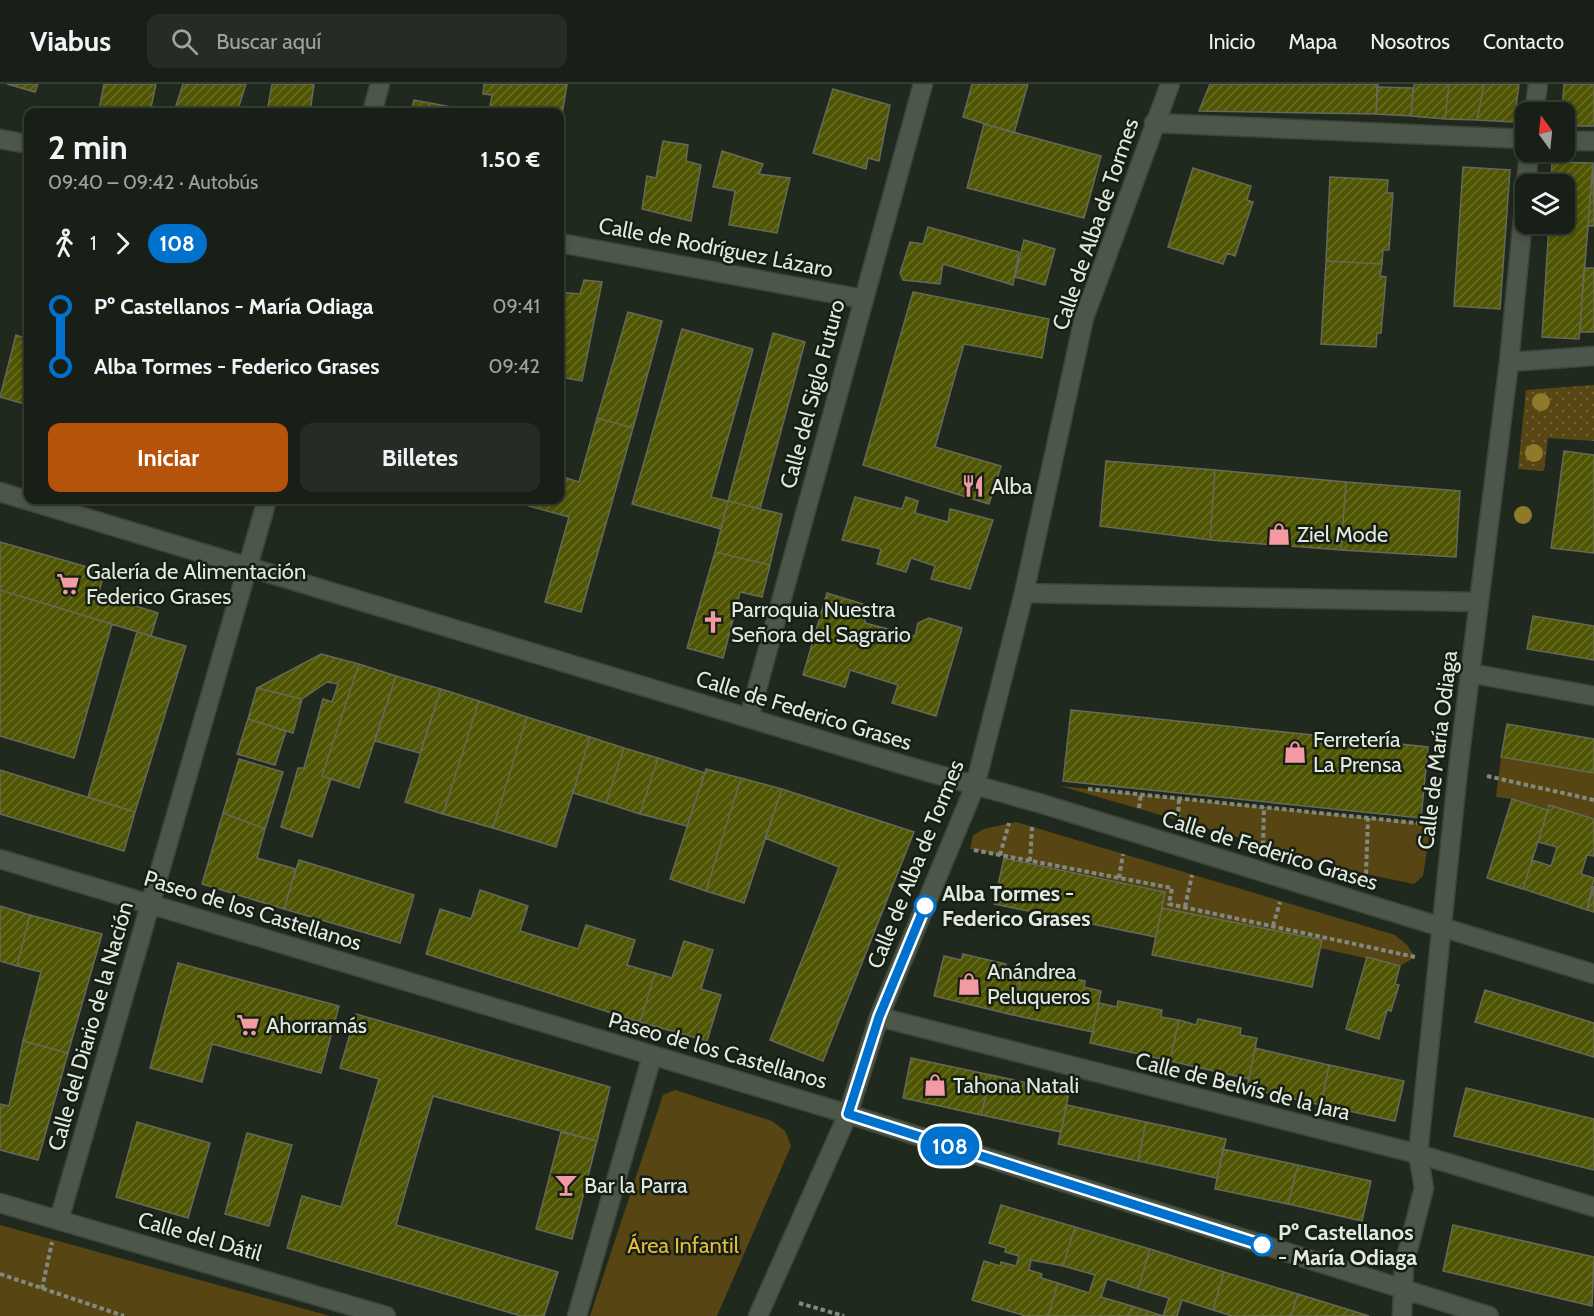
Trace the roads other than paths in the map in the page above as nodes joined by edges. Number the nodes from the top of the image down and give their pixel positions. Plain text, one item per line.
1 (380, 84) edge
2 (923, 84) edge
3 (1170, 84) edge
4 (1538, 84) edge
5 (1535, 102) edge
6 (373, 108) edge
7 (1154, 123) junction
8 (0, 139) edge
9 (1515, 139) edge
10 (1575, 141) edge
11 (1594, 141) edge
12 (24, 143) edge
13 (1521, 234) edge
14 (564, 244) edge
15 (863, 299) junction
16 (1594, 356) edge
17 (1509, 362) junction
18 (0, 492) edge
19 (24, 499) edge
20 (41, 504) edge
21 (266, 504) edge
22 (249, 565) junction
23 (1024, 593) junction
24 (1478, 602) junction
25 (1469, 673) junction
26 (1594, 696) edge
27 (749, 718) junction
28 (975, 786) junction
29 (0, 859) edge
30 (150, 904) junction
31 (1441, 928) junction
32 (1594, 974) edge
33 (879, 1017) junction
34 (652, 1056) junction
35 (848, 1114) junction
36 (1418, 1154) junction
37 (0, 1203) edge
38 (1594, 1207) edge
39 (58, 1220) junction
40 (1403, 1289) junction
41 (386, 1316) edge
42 (577, 1316) edge
43 (758, 1316) edge
44 (1402, 1316) edge
45 (1489, 1316) edge

1 - 6 street
2 - 15 street, Calle del Siglo Futuro
3 - 7 street, Calle de Alba de Tormes
4 - 5 street
7 - 9 street
7 - 23 street, Calle de Alba de Tormes
8 - 12 street
10 - 11 street
13 - 17 street, Calle de María Odiaga
14 - 15 street, Calle de Rodríguez Lázaro
15 - 27 street, Calle del Siglo Futuro
16 - 17 street
17 - 24 street, Calle de María Odiaga
18 - 19 street, Calle de Federico Grases
20 - 22 street, Calle de Federico Grases
21 - 22 street, Calle del Diario de la Nación
22 - 27 street, Calle de Federico Grases
22 - 30 street, Calle del Diario de la Nación
23 - 24 street
23 - 28 street, Calle de Alba de Tormes
24 - 25 street, Calle de María Odiaga
25 - 26 street
25 - 31 street, Calle de María Odiaga
27 - 28 street, Calle de Federico Grases
28 - 31 street, Calle de Federico Grases
28 - 33 street, Calle de Alba de Tormes
29 - 30 street, Paseo de los Castellanos
30 - 34 street, Paseo de los Castellanos
30 - 39 street, Calle del Diario de la Nación
31 - 32 street, Calle de Federico Grases
31 - 36 street, Calle de María Odiaga
33 - 35 street, Calle de Alba de Tormes
33 - 36 street, Calle de Belvís de la Jara
34 - 35 street, Paseo de los Castellanos
34 - 42 street
35 - 40 street, Paseo de los Castellanos
35 - 43 street, Calle de Alba de Tormes
36 - 38 street, Calle de Belvís de la Jara
36 - 40 street, Calle de María Odiaga
37 - 39 street, Calle del Dátil
39 - 41 street, Calle del Dátil
40 - 44 street, Calle de María Odiaga
40 - 45 street, Paseo de los Castellanos

